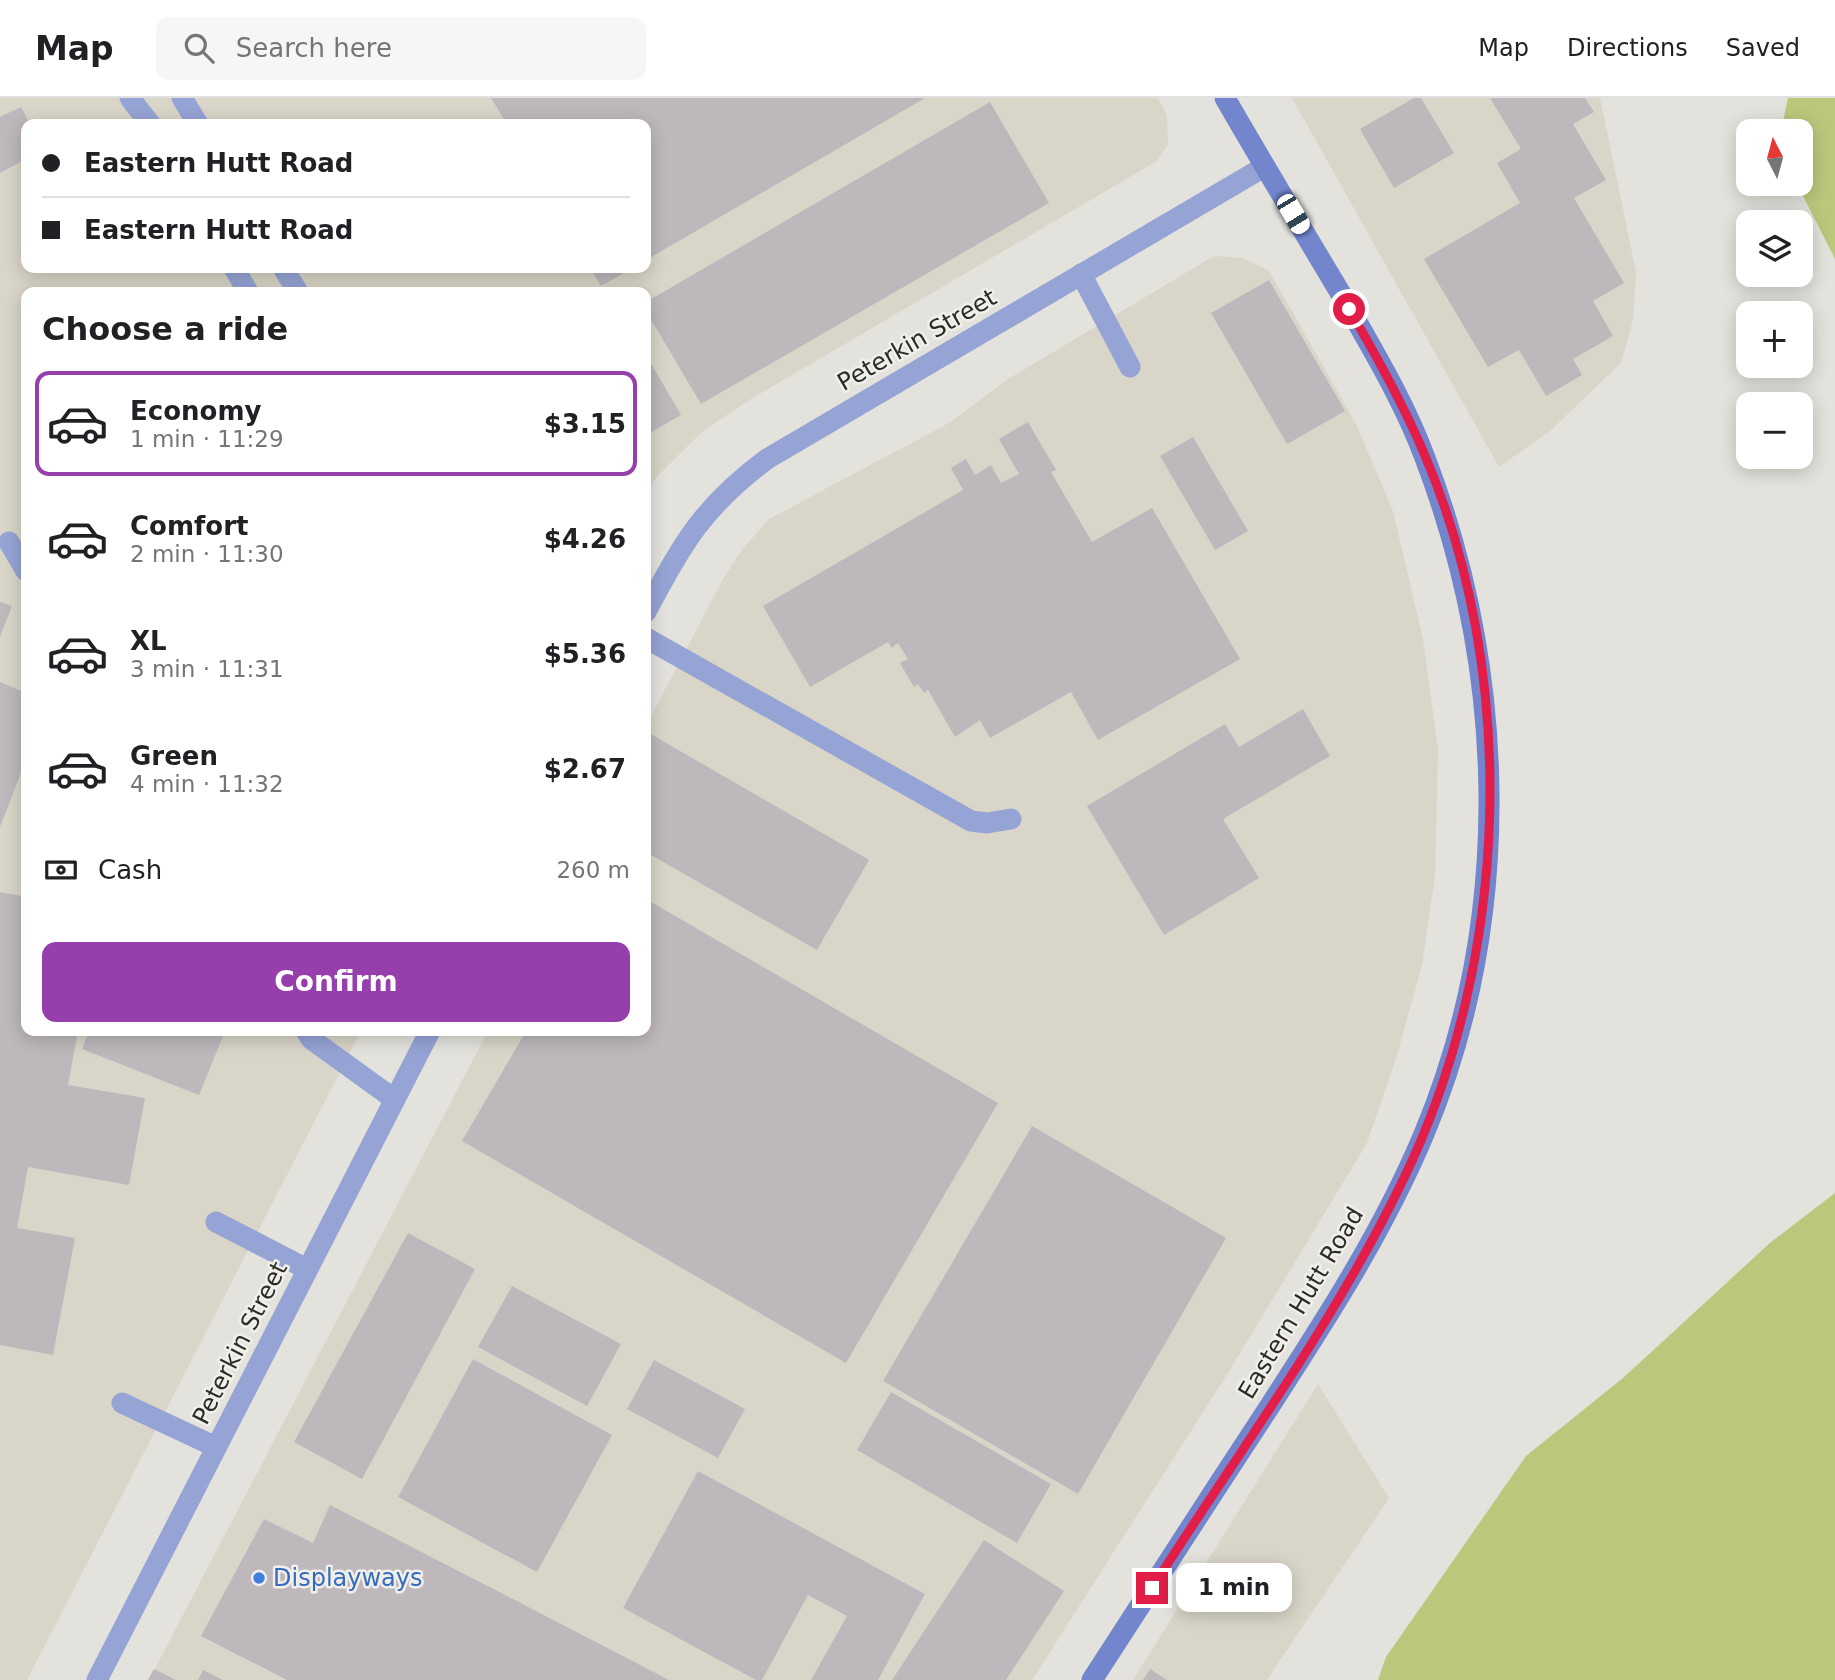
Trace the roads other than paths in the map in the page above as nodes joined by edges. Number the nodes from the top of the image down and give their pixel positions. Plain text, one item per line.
1 (130, 98) edge
2 (182, 98) edge
3 (1225, 98) edge
4 (146, 119) edge
5 (195, 119) edge
6 (1264, 167) junction
7 (1080, 274) junction
8 (1130, 367) dead end
9 (9, 542) dead end
10 (21, 562) edge
11 (651, 603) edge
12 (651, 641) edge
13 (1011, 820) dead end
14 (309, 1036) edge
15 (427, 1036) edge
16 (394, 1098) junction
17 (216, 1222) dead end
18 (307, 1269) junction
19 (122, 1403) dead end
20 (216, 1447) junction
21 (97, 1680) edge
22 (1092, 1680) edge

1 - 4 street
2 - 5 street
3 - 6 street, Eastern Hutt Road
6 - 7 street, Peterkin Street
6 - 22 street, Eastern Hutt Road
7 - 8 street
7 - 11 street, Peterkin Street
9 - 10 street
12 - 13 street
14 - 16 street
15 - 16 street, Peterkin Street
16 - 18 street, Peterkin Street
17 - 18 street
18 - 20 street, Peterkin Street
19 - 20 street
20 - 21 street, Peterkin Street

